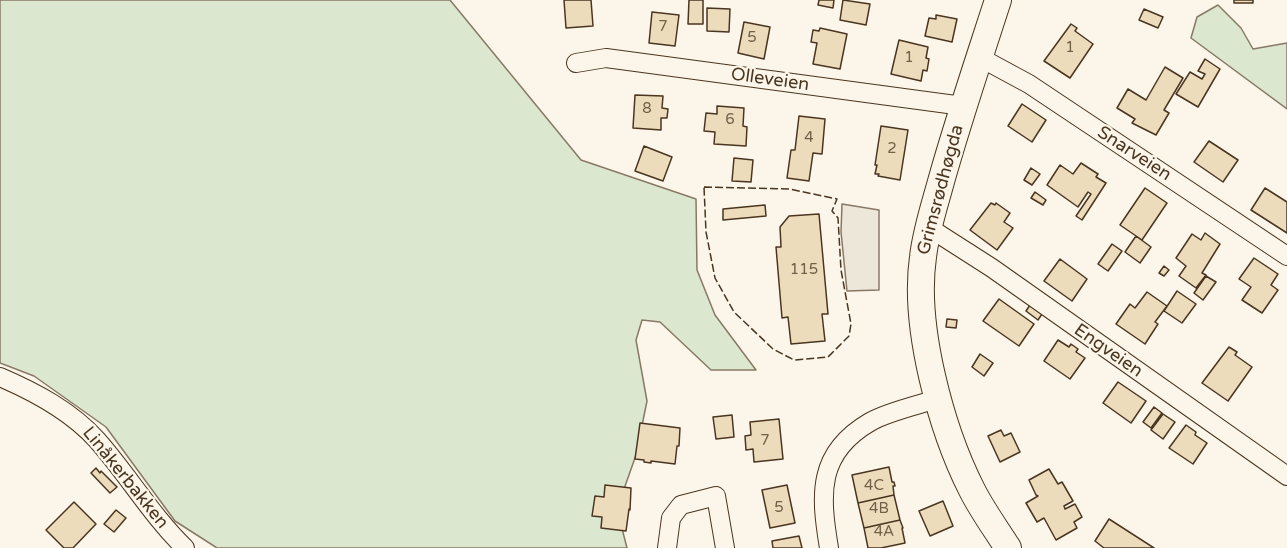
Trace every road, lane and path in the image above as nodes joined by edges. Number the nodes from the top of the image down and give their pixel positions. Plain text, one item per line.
1 (998, 0) edge
2 (979, 57) junction
3 (576, 63) dead end
4 (963, 106) junction
5 (928, 227) junction
6 (1287, 256) edge
7 (0, 377) edge
8 (937, 399) junction
9 (1287, 476) edge
10 (185, 548) edge
11 (667, 548) edge
12 (725, 548) edge
13 (829, 548) edge
14 (1008, 548) edge

1 - 2 main road, Grimsrødhøgda
2 - 4 main road, Grimsrødhøgda
2 - 6 street, Snarveien
3 - 4 street, Olleveien
4 - 5 main road, Grimsrødhøgda
5 - 8 main road, Grimsrødhøgda
5 - 9 street, Engveien
7 - 10 street, Linåkerbakken
8 - 13 street
8 - 14 main road, Grimsrødhøgda
11 - 12 street

